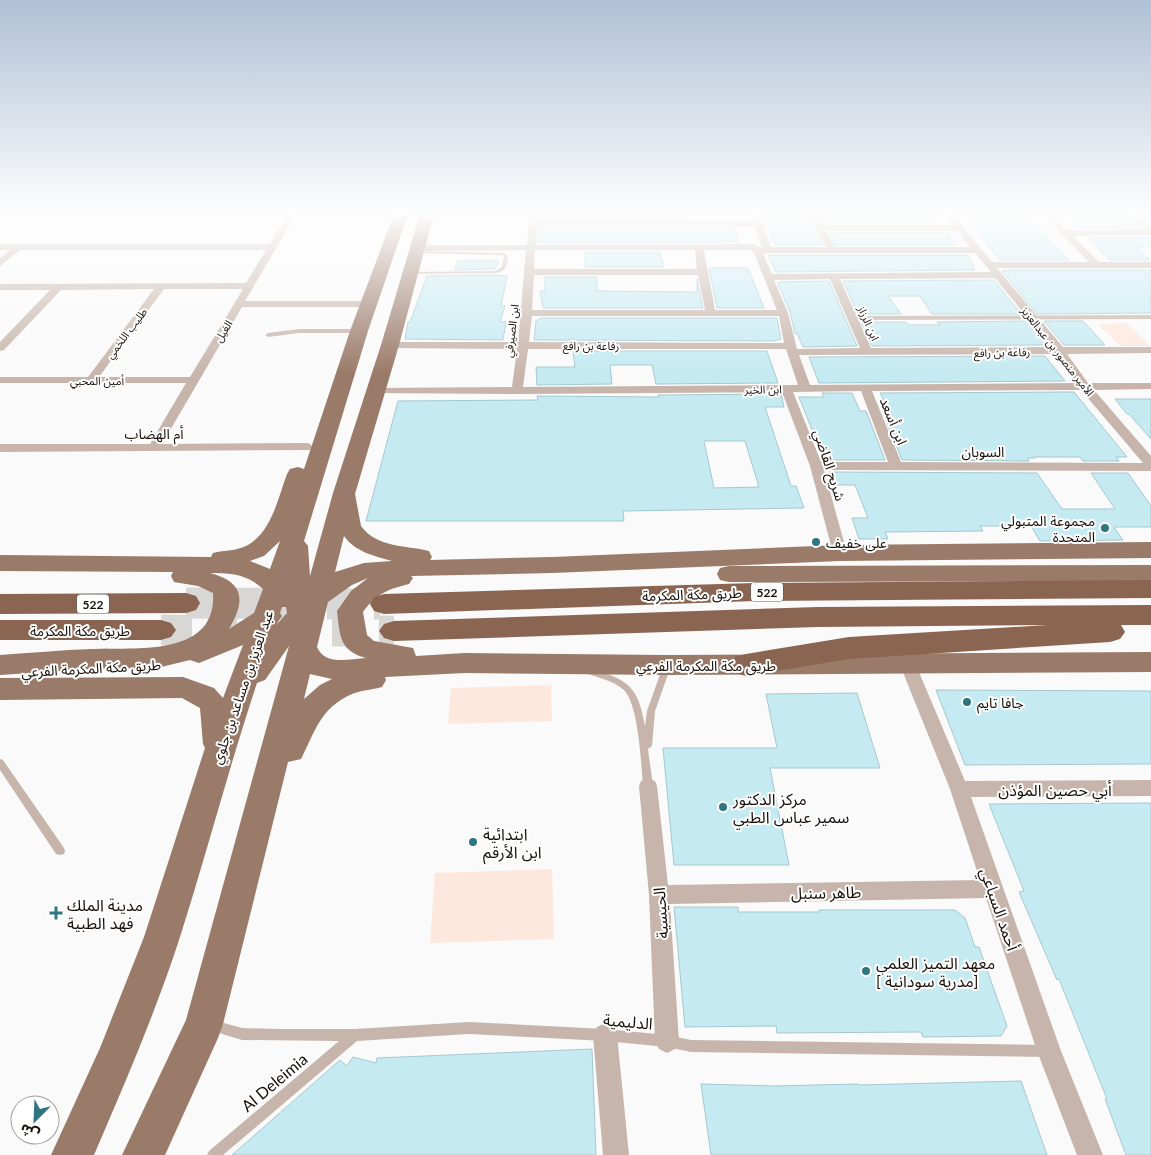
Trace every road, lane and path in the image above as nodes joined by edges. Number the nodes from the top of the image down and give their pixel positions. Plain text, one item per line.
1 (260, 268) edge
2 (382, 268) edge
3 (412, 268) edge
4 (504, 268) edge
5 (528, 268) edge
6 (701, 268) edge
7 (765, 268) edge
8 (992, 268) edge
9 (528, 272) junction
10 (702, 272) junction
11 (410, 273) junction
12 (998, 275) junction
13 (768, 277) junction
14 (834, 277) junction
15 (249, 286) junction
16 (0, 287) edge
17 (58, 287) junction
18 (161, 287) junction
19 (239, 304) junction
20 (370, 304) junction
21 (526, 313) junction
22 (711, 313) junction
23 (783, 313) junction
24 (1151, 317) edge
25 (853, 318) junction
26 (1033, 318) junction
27 (359, 330) junction
28 (268, 335) dead end
29 (390, 344) junction
30 (522, 345) junction
31 (0, 348) edge
32 (792, 349) junction
33 (1151, 350) edge
34 (1060, 351) junction
35 (868, 353) junction
36 (0, 380) edge
37 (91, 380) junction
38 (194, 380) junction
39 (1084, 386) junction
40 (1151, 386) edge
41 (786, 388) junction
42 (805, 388) junction
43 (865, 388) junction
44 (342, 390) junction
45 (376, 391) junction
46 (517, 391) junction
47 (308, 447) junction
48 (0, 448) edge
49 (154, 448) junction
50 (896, 465) junction
51 (1151, 465) edge
52 (816, 466) junction
53 (344, 493) junction
54 (1151, 550) edge
55 (840, 553) junction
56 (602, 562) junction
57 (0, 563) edge
58 (42, 564) junction
59 (552, 565) junction
60 (1151, 573) edge
61 (719, 574) junction
62 (1151, 589) edge
63 (186, 603) tunnel mouth
64 (0, 604) edge
65 (384, 604) tunnel mouth
66 (291, 612) junction
67 (1151, 615) edge
68 (0, 630) edge
69 (161, 630) tunnel mouth
70 (1151, 630) edge
71 (394, 631) tunnel mouth
72 (465, 662) junction
73 (1151, 662) edge
74 (0, 664) edge
75 (565, 665) junction
76 (667, 665) junction
77 (746, 665) junction
78 (908, 665) junction
79 (0, 673) edge
80 (0, 689) edge
81 (238, 696) joint
82 (219, 752) junction
83 (0, 763) edge
84 (648, 786) junction
85 (1151, 788) edge
86 (959, 790) junction
87 (256, 831) junction
88 (60, 851) dead end
89 (993, 889) junction
90 (659, 895) junction
91 (204, 1024) junction
92 (356, 1035) junction
93 (605, 1036) junction
94 (667, 1041) junction
95 (1049, 1051) junction
96 (72, 1155) edge
97 (143, 1155) edge
98 (213, 1155) edge
99 (616, 1155) edge
100 (1090, 1155) edge

1 - 15 street, الغيل
2 - 20 main road
3 - 11 main road
4 - 11 lane
5 - 9 street, ابن الصيرفي
6 - 10 street
7 - 13 street
8 - 12 street, الأمير منصور بن عبدالعزيز
9 - 10 street
9 - 21 street, ابن الصيرفي
10 - 22 street
11 - 29 main road
12 - 14 street
12 - 26 street, الأمير منصور بن عبدالعزيز
13 - 14 street
13 - 23 street
14 - 25 street, ابن الرزاز
15 - 18 street
15 - 19 street, الغيل
16 - 17 street
17 - 18 street
17 - 31 street
18 - 37 street, طليب اللخمي
19 - 20 street
19 - 38 street, الغيل
20 - 27 main road
21 - 22 street
21 - 30 street, ابن الصيرفي
22 - 23 street
23 - 32 street
24 - 26 lane
25 - 26 lane
25 - 35 street, ابن الرزاز
26 - 34 street, الأمير منصور بن عبدالعزيز
27 - 28 lane
27 - 44 main road
29 - 30 street, رفاعة بن رافع
29 - 45 main road
30 - 32 street, رفاعة بن رافع
30 - 46 street, ابن الصيرفي
32 - 35 street, رفاعة بن رافع
32 - 42 street
33 - 34 street, رفاعة بن رافع
34 - 35 street, رفاعة بن رافع
34 - 39 street, الأمير منصور بن عبدالعزيز
36 - 37 street, أمين المحبي
37 - 38 street, أمين المحبي
38 - 49 street, الغيل
39 - 40 street, ابن الخير
39 - 43 street, ابن الخير
39 - 51 street, الأمير منصور بن عبدالعزيز
41 - 42 street, ابن الخير
41 - 46 street, ابن الخير
41 - 52 street, شريح القاضي
42 - 43 street, ابن الخير
43 - 50 street, ابن أسعد
44 - 47 main road
44 - 66 main road
45 - 46 street, ابن الخير
45 - 53 main road
47 - 49 street, أم الهضاب
47 - 58 main road
48 - 49 street, أم الهضاب
50 - 51 street, السوبان
50 - 52 street, السوبان
52 - 55 street, شريح القاضي
53 - 59 main road
53 - 66 main road
54 - 55 main road, طريق مكة المكرمة الفرعي
55 - 56 main road, طريق مكة المكرمة الفرعي
56 - 59 main road, طريق مكة المكرمة الفرعي
56 - 61 main road
57 - 58 main road, طريق مكة المكرمة الفرعي
58 - 66 main road, طريق مكة المكرمة الفرعي
58 - 74 main road
59 - 66 main road, طريق مكة المكرمة الفرعي
60 - 61 main road
61 - 72 main road
62 - 65 highway, طريق مكة المكرمة / 522
63 - 64 highway, طريق مكة المكرمة / 522
66 - 72 main road, طريق مكة المكرمة الفرعي
66 - 79 main road, طريق مكة المكرمة الفرعي
66 - 81 main road, طريق مكة المكرمة الفرعي
66 - 87 main road
67 - 71 highway, طريق مكة المكرمة / 522
68 - 69 highway, طريق مكة المكرمة / 522
70 - 77 highway
72 - 75 main road, طريق مكة المكرمة الفرعي
72 - 87 main road
73 - 78 main road, طريق مكة المكرمة الفرعي
75 - 76 main road, طريق مكة المكرمة الفرعي
75 - 84 lane
76 - 77 main road, طريق مكة المكرمة الفرعي
76 - 84 lane
77 - 78 main road, طريق مكة المكرمة الفرعي
78 - 86 street, أحمد السباعي
80 - 82 main road
81 - 82 main road, عبد العزيز بن مساعد بن جلوي
82 - 96 main road, عبد العزيز بن مساعد بن جلوي
83 - 88 lane
84 - 90 street, الحيسية
85 - 86 street, أبي حصين المؤذن
86 - 89 street, أحمد السباعي
87 - 91 main road
89 - 90 street, طاهر سنبل
89 - 95 street, أحمد السباعي
90 - 94 street, الحيسية
91 - 92 lane, الدليمية
91 - 97 main road
92 - 93 lane, الدليمية
92 - 98 lane, Al Deleimia
93 - 94 lane, الدليمية
93 - 99 street
94 - 95 lane, الدليمية
95 - 100 street, أحمد السباعي

